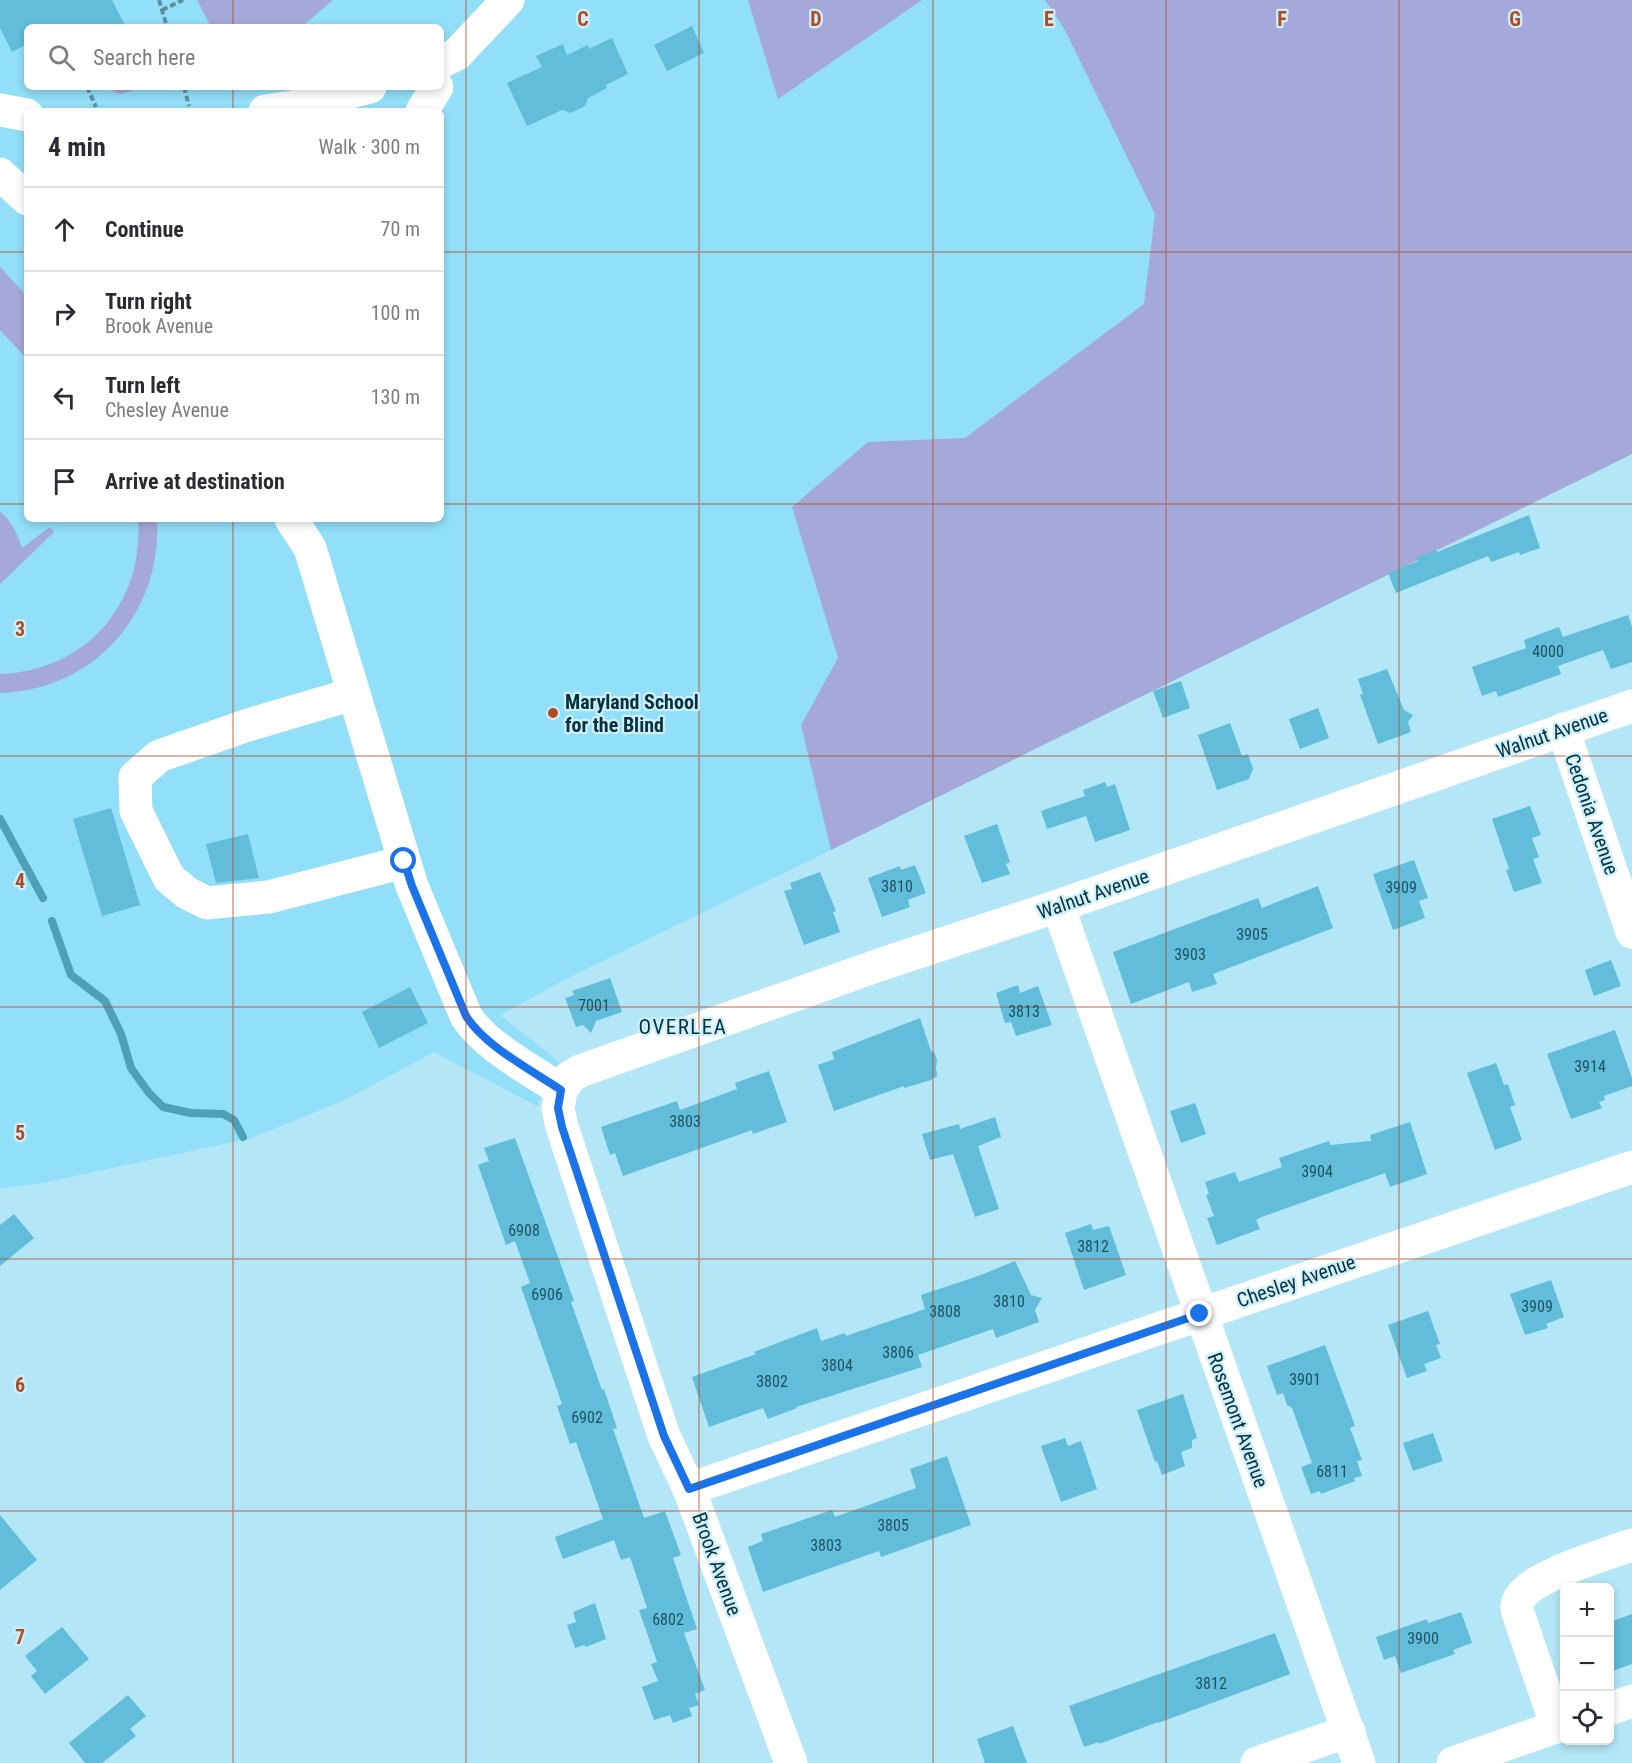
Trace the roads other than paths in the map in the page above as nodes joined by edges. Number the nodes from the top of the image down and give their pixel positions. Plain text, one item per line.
1 (508, 0) edge
2 (446, 65) edge
3 (358, 90) edge
4 (435, 90) edge
5 (285, 108) edge
6 (424, 108) edge
7 (0, 111) edge
8 (24, 115) edge
9 (0, 174) edge
10 (24, 196) edge
11 (295, 522) edge
12 (310, 533) edge
13 (353, 694) junction
14 (1632, 706) edge
15 (1563, 729) junction
16 (404, 861) junction
17 (1058, 906) junction
18 (1632, 933) edge
19 (561, 1090) junction
20 (1632, 1167) edge
21 (1200, 1314) junction
22 (689, 1489) junction
23 (1632, 1545) edge
24 (1632, 1701) edge
25 (1614, 1708) edge
26 (1560, 1723) edge
27 (1560, 1726) edge
28 (1349, 1731) junction
29 (791, 1763) edge
30 (1257, 1763) edge
31 (1359, 1763) edge
32 (1453, 1763) edge

1 - 2 street
3 - 5 street
4 - 6 street
7 - 8 street
9 - 10 street
11 - 12 street
12 - 13 street
13 - 16 street
13 - 16 street
14 - 15 street, Walnut Avenue
15 - 17 street, Walnut Avenue
15 - 18 street, Cedonia Avenue
16 - 19 street
17 - 19 street, Walnut Avenue
17 - 21 street, Rosemont Avenue
19 - 22 street, Brook Avenue
20 - 21 street, Chesley Avenue
21 - 22 street, Chesley Avenue
21 - 28 street, Rosemont Avenue
22 - 29 street, Brook Avenue
23 - 26 street
24 - 25 street
27 - 32 street
28 - 30 street
28 - 31 street, Rosemont Avenue

